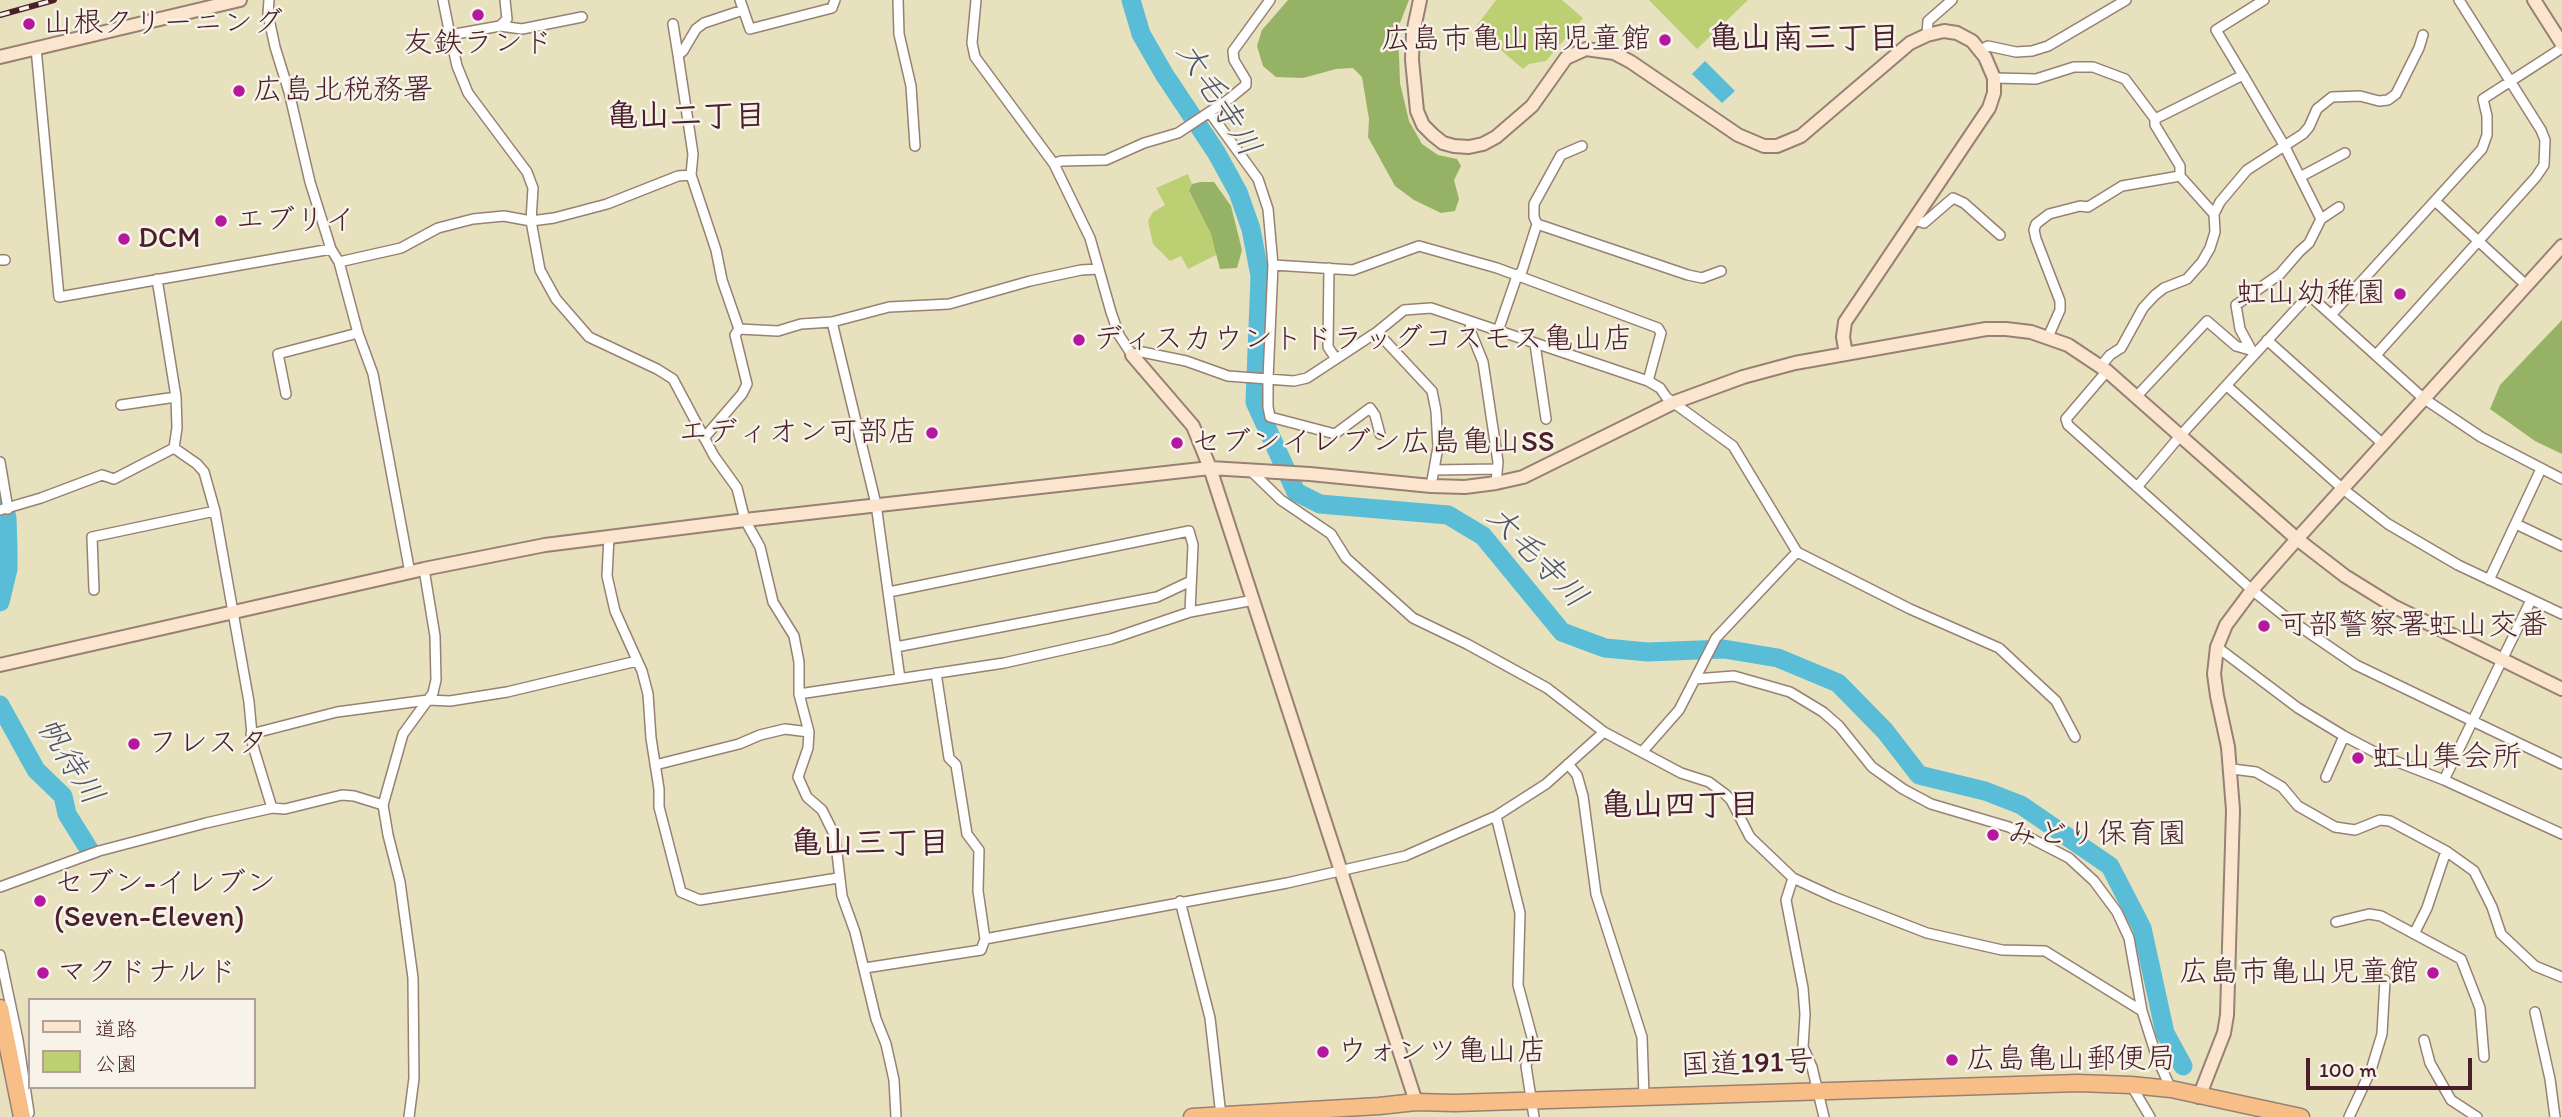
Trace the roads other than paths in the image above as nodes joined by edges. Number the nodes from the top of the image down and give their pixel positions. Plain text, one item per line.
1 (240, 0) edge
2 (269, 0) edge
3 (443, 0) edge
4 (505, 0) edge
5 (740, 0) edge
6 (835, 0) edge
7 (898, 0) edge
8 (975, 0) edge
9 (1270, 0) edge
10 (1420, 0) edge
11 (1952, 0) edge
12 (2126, 0) edge
13 (2264, 0) edge
14 (2459, 0) edge
15 (2535, 0) edge
16 (743, 10) junction
17 (582, 17) dead end
18 (673, 24) dead end
19 (500, 26) junction
20 (450, 34) junction
21 (2423, 34) dead end
22 (1927, 35) junction
23 (2562, 46) edge
24 (36, 48) junction
25 (1981, 50) junction
26 (678, 55) junction
27 (0, 57) edge
28 (2243, 75) junction
29 (1994, 78) junction
30 (2511, 81) junction
31 (1208, 115) junction
32 (2155, 119) junction
33 (2284, 145) junction
34 (915, 146) dead end
35 (1582, 146) dead end
36 (2345, 153) dead end
37 (1054, 164) junction
38 (691, 175) junction
39 (2180, 176) junction
40 (2300, 177) junction
41 (2435, 201) junction
42 (2339, 207) dead end
43 (2214, 214) junction
44 (2321, 219) junction
45 (1915, 220) junction
46 (531, 221) junction
47 (1537, 224) junction
48 (2000, 235) dead end
49 (2478, 241) junction
50 (2562, 246) edge
51 (331, 249) junction
52 (339, 262) junction
53 (1273, 265) junction
54 (1329, 268) junction
55 (1098, 269) junction
56 (1721, 271) dead end
57 (1517, 276) junction
58 (157, 279) junction
59 (2526, 285) junction
60 (2332, 315) junction
61 (832, 322) junction
62 (1471, 322) junction
63 (739, 329) junction
64 (1498, 331) junction
65 (1377, 332) junction
66 (358, 333) junction
67 (2048, 337) junction
68 (2267, 340) junction
69 (1535, 344) junction
70 (2252, 352) junction
71 (1846, 354) junction
72 (1132, 355) junction
73 (2376, 355) junction
74 (1336, 359) junction
75 (2104, 369) junction
76 (1264, 379) junction
77 (1648, 381) junction
78 (2227, 386) junction
79 (286, 394) dead end
80 (176, 397) junction
81 (2136, 397) junction
82 (2423, 398) junction
83 (1675, 402) junction
84 (121, 405) dead end
85 (1546, 419) dead end
86 (1380, 434) dead end
87 (2180, 436) junction
88 (704, 438) junction
89 (2383, 443) junction
90 (174, 449) junction
91 (0, 462) edge
92 (1210, 468) junction
93 (1497, 469) junction
94 (2541, 469) junction
95 (1255, 470) junction
96 (1434, 470) junction
97 (2562, 479) edge
98 (1496, 483) junction
99 (1432, 486) junction
100 (2137, 487) junction
101 (2343, 489) junction
102 (876, 504) junction
103 (4, 509) edge
104 (215, 511) junction
105 (745, 520) junction
106 (2516, 524) junction
107 (609, 537) junction
108 (2297, 538) junction
109 (2562, 546) edge
110 (1797, 552) junction
111 (424, 569) junction
112 (410, 573) junction
113 (2489, 580) junction
114 (1192, 581) junction
115 (94, 590) dead end
116 (2252, 590) junction
117 (889, 592) junction
118 (1254, 600) junction
119 (2531, 600) junction
120 (1190, 612) junction
121 (234, 613) junction
122 (2562, 614) edge
123 (896, 647) junction
124 (2217, 647) junction
125 (637, 660) junction
126 (2502, 660) junction
127 (0, 665) edge
128 (936, 673) junction
129 (1697, 676) junction
130 (900, 679) junction
131 (2562, 689) edge
132 (799, 694) junction
133 (428, 700) junction
134 (2473, 722) junction
135 (809, 732) junction
136 (1604, 732) junction
137 (251, 734) junction
138 (2344, 736) junction
139 (2075, 737) dead end
140 (1642, 752) junction
141 (1568, 764) junction
142 (2562, 764) edge
143 (655, 765) junction
144 (2232, 769) junction
145 (2326, 777) dead end
146 (2444, 780) junction
147 (383, 805) junction
148 (272, 808) junction
149 (1496, 816) junction
150 (2562, 835) edge
151 (2446, 851) junction
152 (1342, 870) junction
153 (838, 878) junction
154 (1793, 878) junction
155 (0, 887) edge
156 (1180, 901) junction
157 (2336, 922) dead end
158 (2414, 934) junction
159 (985, 939) junction
160 (0, 955) edge
161 (865, 968) junction
162 (2562, 977) edge
163 (2385, 981) dead end
164 (0, 1007) edge
165 (2141, 1011) junction
166 (2535, 1012) dead end
167 (2424, 1041) dead end
168 (13, 1044) junction
169 (2484, 1057) dead end
170 (2131, 1085) junction
171 (2171, 1089) junction
172 (1817, 1091) junction
173 (1644, 1096) junction
174 (2199, 1097) junction
175 (1530, 1100) junction
176 (1416, 1102) junction
177 (26, 1115) edge
178 (1221, 1116) edge
179 (409, 1117) edge
180 (896, 1117) edge
181 (1192, 1117) edge
182 (1534, 1117) edge
183 (1824, 1117) edge
184 (2150, 1117) edge
185 (2301, 1117) edge
186 (2349, 1117) edge
187 (2477, 1117) edge
188 (2555, 1117) edge

1 - 24 street
2 - 51 street
3 - 20 street
4 - 19 street
5 - 16 street
6 - 16 street
7 - 34 street
8 - 37 street
9 - 31 street
10 - 22 street
11 - 22 street
12 - 25 street
13 - 28 street
14 - 30 street
15 - 23 street
16 - 26 street
17 - 19 street
18 - 26 street
19 - 20 street
20 - 46 street
21 - 33 street
22 - 25 street
23 - 30 street
24 - 27 street
24 - 58 street
25 - 29 street
26 - 38 street
28 - 32 street
28 - 33 street
29 - 32 street
29 - 45 street
30 - 41 street
30 - 49 street
31 - 37 street
31 - 53 street
32 - 39 street
33 - 40 street
33 - 43 street
35 - 47 street
36 - 40 street
37 - 55 street
38 - 46 street
38 - 63 street
39 - 43 street
39 - 67 street
40 - 44 street
41 - 49 street
41 - 60 street
42 - 44 street
43 - 75 street
44 - 70 street
45 - 48 street
45 - 71 street
46 - 52 street
46 - 88 street
47 - 56 street
47 - 57 street
49 - 59 street
49 - 73 street
50 - 59 street
51 - 52 street
51 - 58 street
52 - 66 street
53 - 54 street
53 - 76 street
54 - 57 street
54 - 74 street
55 - 61 street
55 - 72 street
57 - 64 street
57 - 77 street
58 - 80 street
59 - 82 street
60 - 68 street
60 - 73 street
61 - 63 street
61 - 102 street
62 - 64 street
62 - 65 street
62 - 93 street
63 - 88 street
64 - 69 street
65 - 74 street
65 - 96 street
66 - 79 street
66 - 112 street
67 - 71 street
67 - 75 street
68 - 70 street
68 - 89 street
69 - 77 street
69 - 85 street
70 - 78 street
70 - 81 street
71 - 83 street
72 - 76 street
72 - 92 street
73 - 82 street
74 - 76 street
75 - 81 street
75 - 100 street
76 - 86 street
77 - 83 street
78 - 87 street
78 - 101 street
80 - 84 street
80 - 90 street
81 - 87 street
82 - 89 street
82 - 94 street
83 - 98 street
83 - 110 street
87 - 100 street
87 - 108 street
88 - 105 street
89 - 101 street
90 - 103 street
90 - 104 street
91 - 103 street
92 - 95 street
92 - 102 street
92 - 118 street
93 - 96 street
93 - 98 street
94 - 97 street
94 - 106 street
95 - 99 street
95 - 136 street
96 - 99 street
98 - 99 street
100 - 116 street
101 - 108 street
101 - 113 street
102 - 105 street
102 - 117 street
104 - 115 street
104 - 121 street
105 - 107 street
105 - 132 street
106 - 109 street
106 - 113 street
107 - 111 street
107 - 125 street
108 - 116 street
108 - 126 street
110 - 129 street
110 - 139 street
111 - 112 street
111 - 133 street
112 - 121 street
113 - 119 street
114 - 117 street
114 - 120 street
114 - 123 street
116 - 124 street
116 - 134 street
117 - 123 street
118 - 120 street
118 - 152 street
119 - 122 street
119 - 126 street
120 - 128 street
121 - 127 street
121 - 137 street
123 - 130 street
124 - 138 street
124 - 144 street
125 - 133 street
125 - 143 street
126 - 131 street
126 - 134 street
128 - 130 street
128 - 159 street
129 - 140 street
129 - 165 street
130 - 132 street
132 - 135 street
133 - 137 street
133 - 147 street
134 - 142 street
134 - 146 street
135 - 143 street
135 - 153 street
136 - 140 street
136 - 141 street
137 - 148 street
138 - 145 street
138 - 146 street
140 - 154 street
141 - 149 street
141 - 173 street
143 - 153 street
144 - 151 street
144 - 174 street
146 - 150 street
147 - 148 street
147 - 179 street
148 - 155 street
149 - 152 street
149 - 175 street
151 - 158 street
151 - 162 street
152 - 156 street
152 - 176 street
153 - 161 street
154 - 165 street
154 - 172 street
156 - 159 street
156 - 178 street
157 - 158 street
158 - 169 street
159 - 161 street
160 - 168 street
161 - 180 street
163 - 186 street
164 - 168 highway
165 - 171 street
166 - 188 street
167 - 187 street
168 - 177 highway
170 - 171 highway, 国道191号
170 - 172 highway, 国道191号
170 - 184 street
171 - 174 highway, 国道191号
172 - 173 highway, 国道191号
172 - 183 street
173 - 175 highway, 国道191号
174 - 185 highway, 国道191号
175 - 176 highway, 国道191号
175 - 182 street
176 - 178 highway, 国道191号
178 - 181 highway, 国道191号

